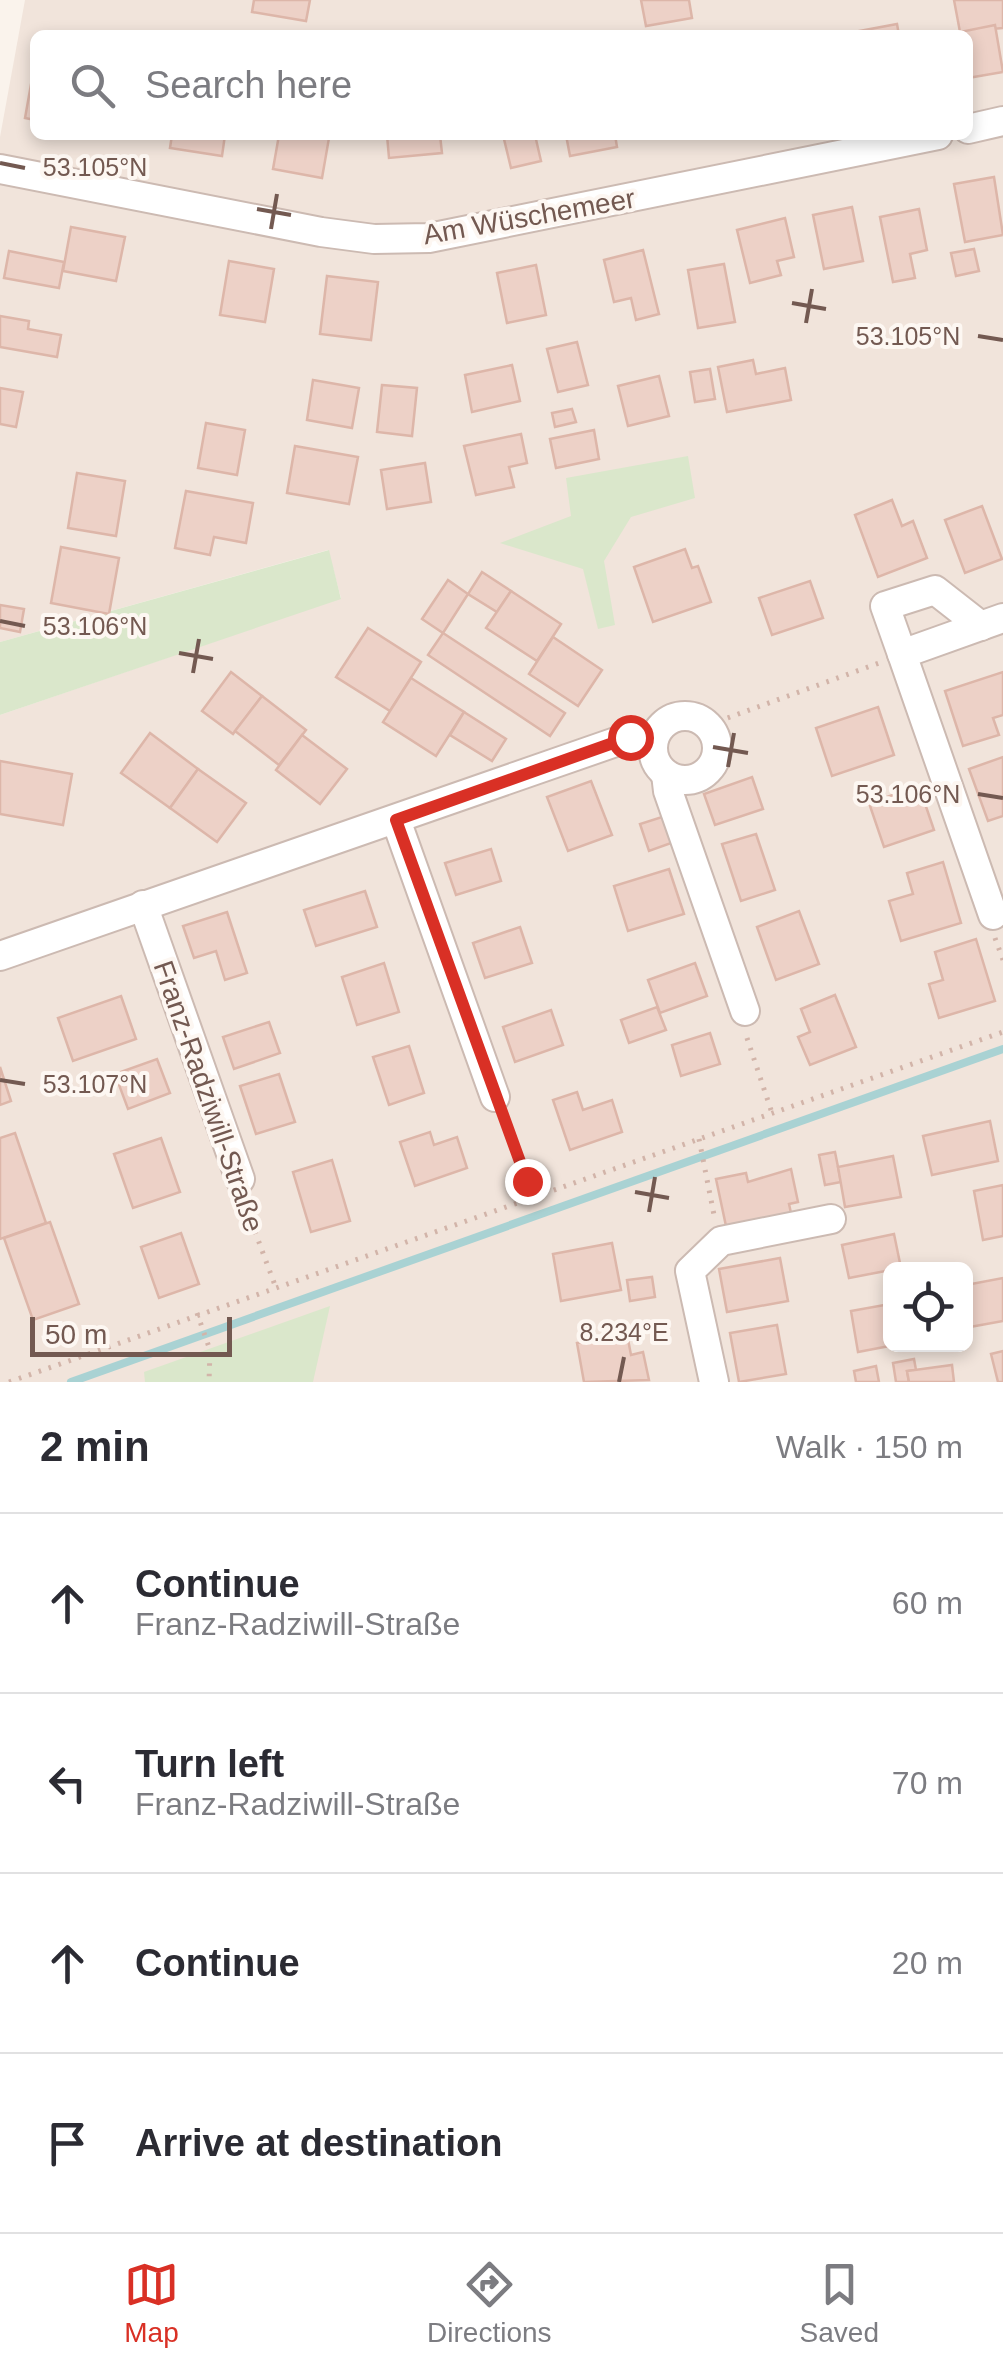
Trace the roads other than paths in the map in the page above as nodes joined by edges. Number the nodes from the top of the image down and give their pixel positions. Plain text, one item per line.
1 (1003, 122) edge
2 (973, 128) edge
3 (913, 140) edge
4 (0, 169) edge
5 (992, 622) edge
6 (902, 654) junction
7 (654, 738) junction
8 (666, 774) junction
9 (396, 820) junction
10 (143, 905) junction
11 (993, 915) dead end
12 (0, 940) edge
13 (29, 945) junction
14 (0, 956) edge
15 (745, 1011) road end
16 (495, 1097) road end
17 (240, 1179) road end
18 (831, 1219) dead end
19 (714, 1382) edge

1 - 2 street
3 - 4 street, Am Wüschemeer
5 - 6 street
5 - 6 street
6 - 11 street
7 - 8 street
7 - 8 street
7 - 9 street
8 - 15 street
9 - 10 street
9 - 16 street
10 - 13 street
10 - 17 street, Franz-Radziwill-Straße
12 - 13 street
13 - 14 street
18 - 19 street

